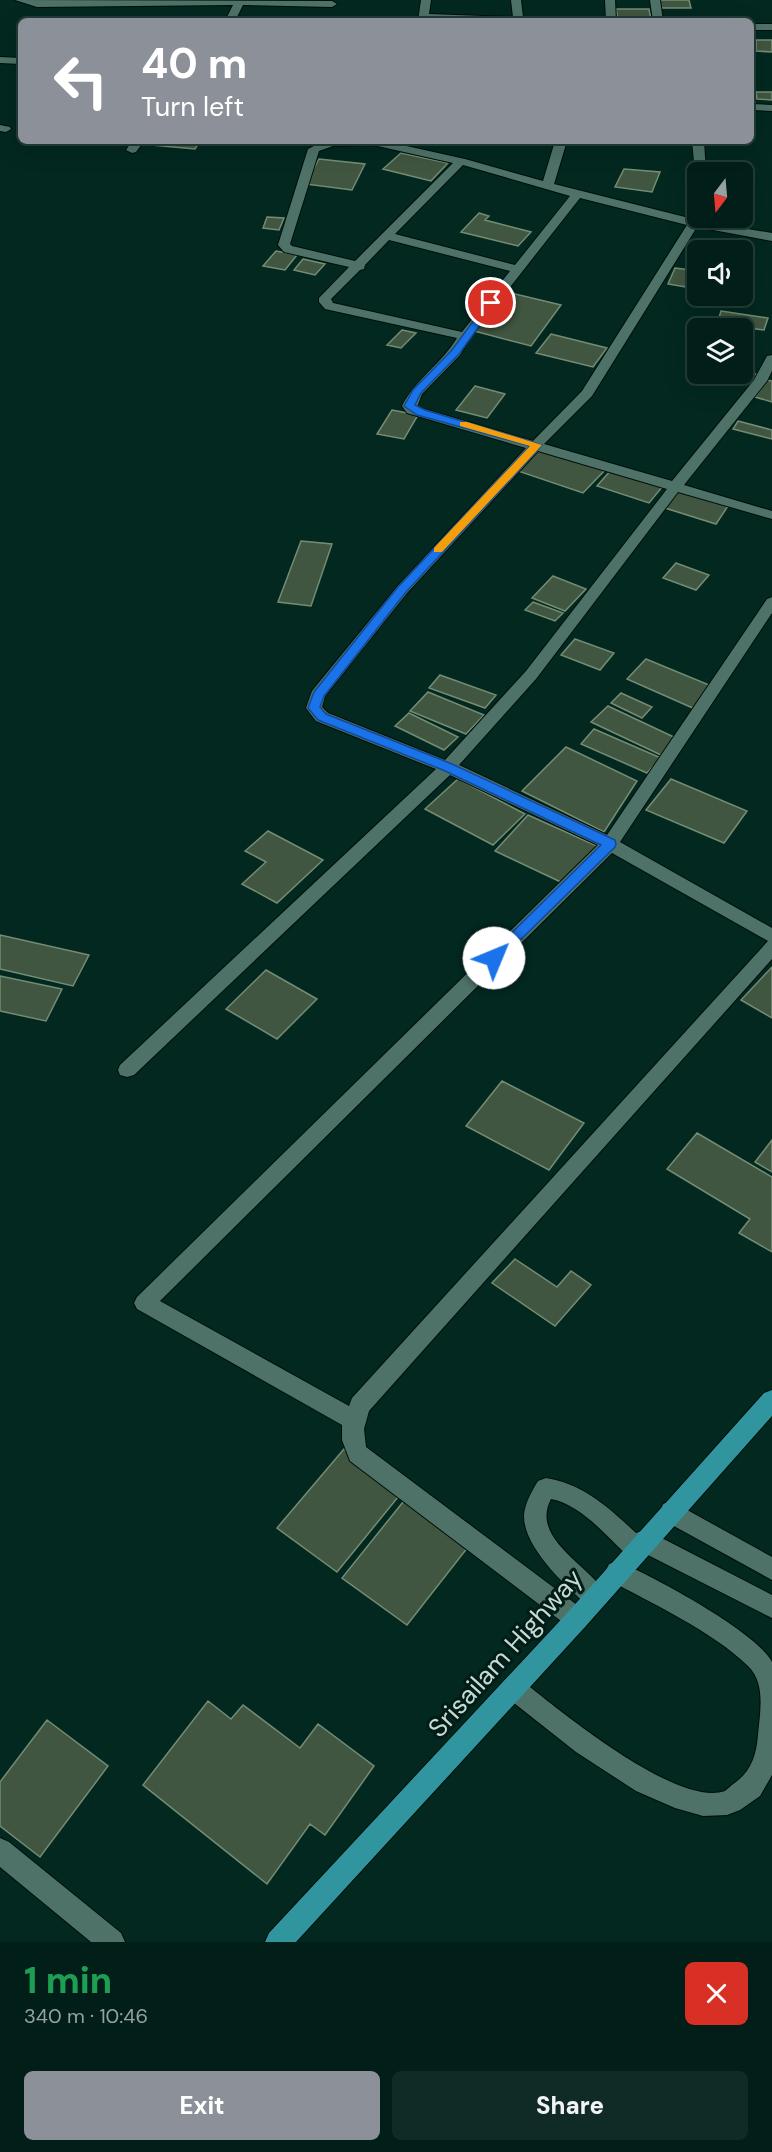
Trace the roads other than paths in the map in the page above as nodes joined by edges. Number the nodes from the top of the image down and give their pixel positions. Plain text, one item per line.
1 (20, 0) edge
2 (426, 0) edge
3 (516, 0) edge
4 (610, 0) edge
5 (655, 0) edge
6 (240, 1) edge
7 (331, 6) edge
8 (232, 18) edge
9 (423, 18) edge
10 (518, 18) edge
11 (611, 18) edge
12 (658, 18) edge
13 (754, 27) edge
14 (772, 27) edge
15 (0, 60) edge
16 (18, 61) edge
17 (754, 107) edge
18 (772, 108) edge
19 (327, 144) edge
20 (379, 144) edge
21 (560, 144) edge
22 (698, 144) edge
23 (461, 161) junction
24 (700, 162) edge
25 (548, 184) junction
26 (578, 194) junction
27 (687, 221) edge
28 (691, 228) edge
29 (722, 228) edge
30 (388, 236) junction
31 (772, 237) edge
32 (360, 266) junction
33 (518, 269) junction
34 (465, 336) junction
35 (772, 359) edge
36 (537, 445) junction
37 (675, 487) junction
38 (772, 515) edge
39 (772, 602) edge
40 (448, 767) junction
41 (610, 844) junction
42 (772, 936) edge
43 (772, 947) edge
44 (127, 1070) dead end
45 (772, 1400) edge
46 (355, 1420) junction
47 (671, 1512) junction
48 (640, 1545) junction
49 (772, 1569) edge
50 (617, 1572) junction
51 (596, 1597) junction
52 (772, 1607) edge
53 (577, 1619) junction
54 (772, 1687) edge
55 (513, 1688) junction
56 (772, 1696) edge
57 (0, 1851) edge
58 (112, 1942) edge
59 (278, 1942) edge

1 - 6 street
2 - 9 street
3 - 10 street
4 - 11 street
5 - 12 street
6 - 7 street
6 - 8 street
13 - 14 street
15 - 16 street
17 - 18 street
19 - 32 street
20 - 23 street
21 - 25 street
22 - 24 street
23 - 25 street
23 - 30 street
25 - 26 street
26 - 27 street
26 - 33 street
28 - 36 street
29 - 31 street
30 - 32 street
30 - 33 street
32 - 34 street
33 - 34 street
34 - 36 street
35 - 37 street
36 - 37 street
36 - 40 street
37 - 38 street
37 - 40 street
39 - 41 street
40 - 41 street
40 - 44 street
41 - 42 street
41 - 46 street
43 - 46 street
45 - 47 highway, Srisailam Highway
46 - 53 street
47 - 48 highway, Srisailam Highway
47 - 49 street
48 - 50 highway, Srisailam Highway
48 - 51 street
48 - 52 street
50 - 51 highway, Srisailam Highway
50 - 54 street
51 - 53 highway, Srisailam Highway
53 - 55 highway, Srisailam Highway
55 - 56 street
55 - 59 highway, Srisailam Highway
57 - 58 street

